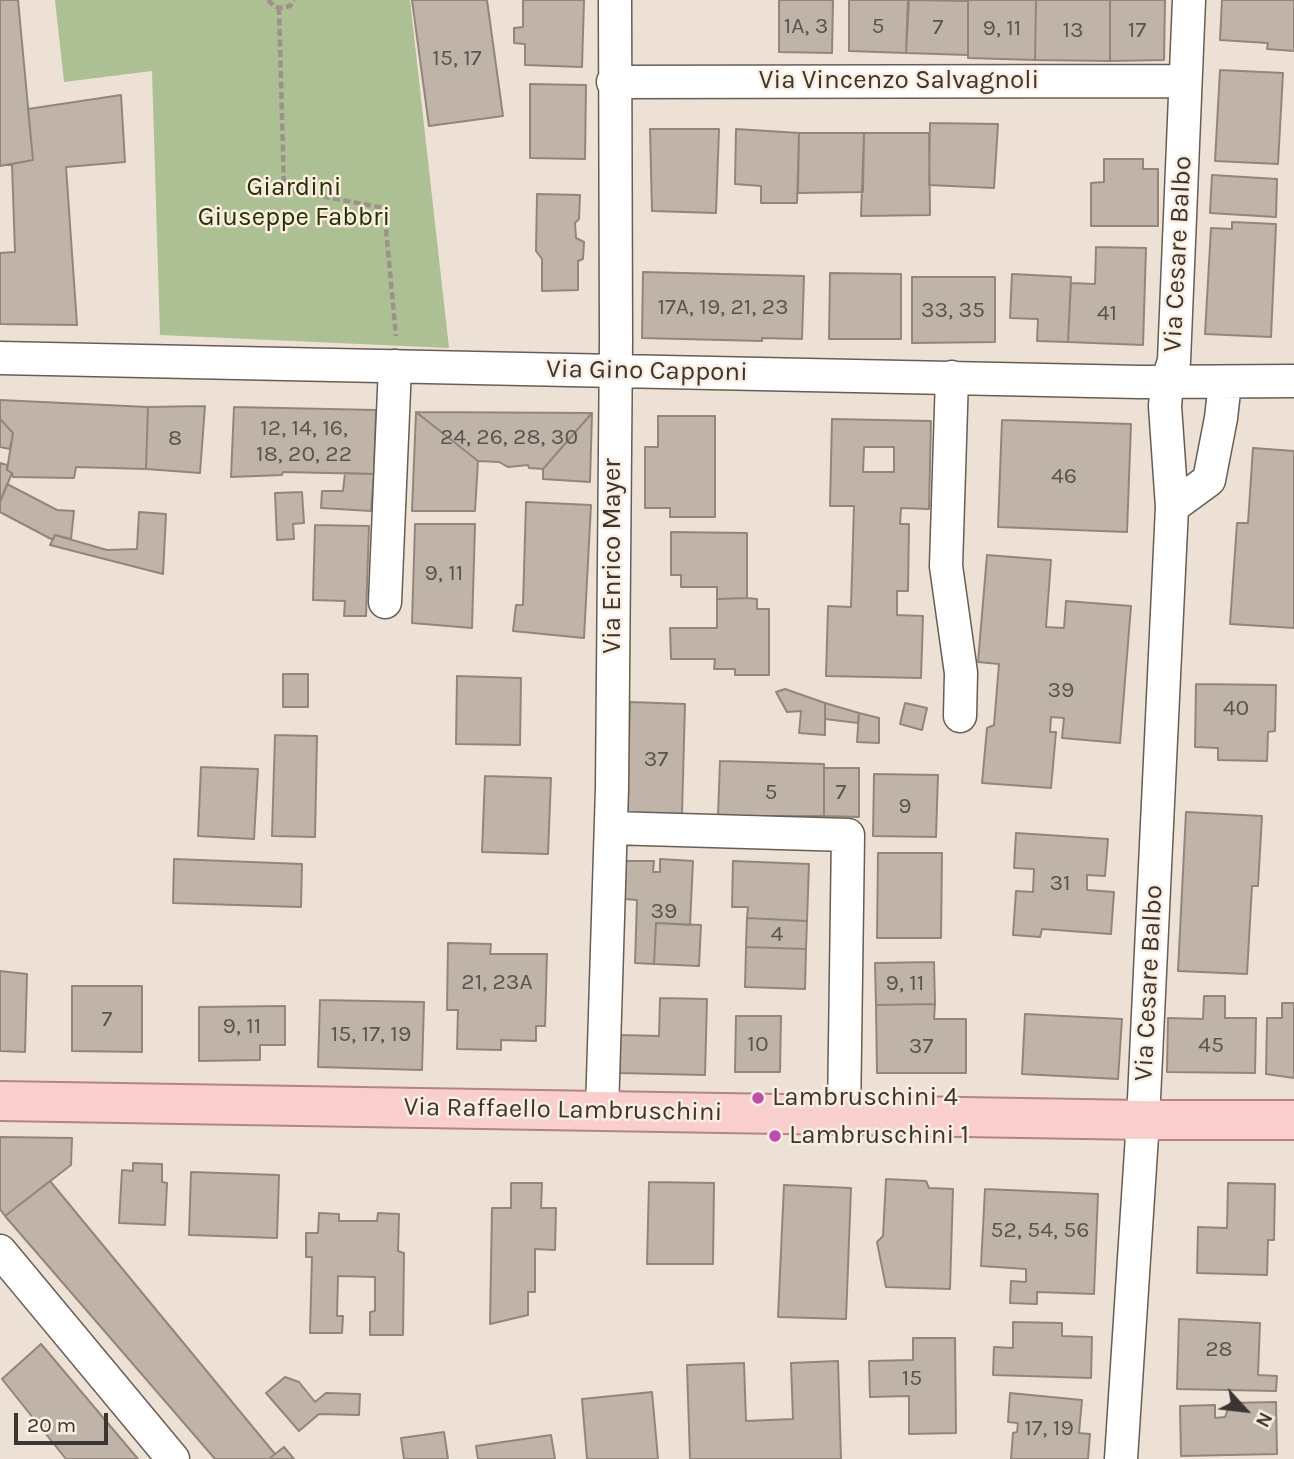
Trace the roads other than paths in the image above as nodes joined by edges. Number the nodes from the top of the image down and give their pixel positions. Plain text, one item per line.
1 (615, 0) edge
2 (1189, 0) edge
3 (1185, 81) junction
4 (613, 82) junction
5 (396, 356) junction
6 (0, 358) edge
7 (615, 371) junction
8 (952, 377) junction
9 (1294, 381) edge
10 (1167, 382) junction
11 (1225, 383) junction
12 (1172, 508) junction
13 (386, 602) dead end
14 (960, 716) dead end
15 (611, 828) junction
16 (0, 1101) edge
17 (602, 1111) junction
18 (844, 1115) junction
19 (1294, 1119) edge
20 (1143, 1120) junction
21 (0, 1251) edge
22 (173, 1459) edge
23 (1121, 1459) edge

1 - 4 street, Via Enrico Mayer
2 - 3 street, Via Cesare Balbo
3 - 4 street, Via Vincenzo Salvagnoli
3 - 10 street, Via Cesare Balbo
4 - 7 street, Via Enrico Mayer
5 - 6 street, Via Gino Capponi
5 - 7 street, Via Gino Capponi
5 - 13 street
7 - 8 street, Via Gino Capponi
7 - 15 street, Via Enrico Mayer
8 - 10 street, Via Gino Capponi
8 - 14 street
9 - 11 street, Via Gino Capponi
10 - 11 street, Via Gino Capponi
10 - 12 street, Via Cesare Balbo
11 - 12 street
12 - 20 street, Via Cesare Balbo
15 - 17 street, Via Enrico Mayer
15 - 18 street
16 - 17 main road, Via Raffaello Lambruschini
17 - 18 main road, Via Raffaello Lambruschini
18 - 20 main road, Via Raffaello Lambruschini
19 - 20 main road, Via Raffaello Lambruschini
20 - 23 street, Via Cesare Balbo
21 - 22 street

